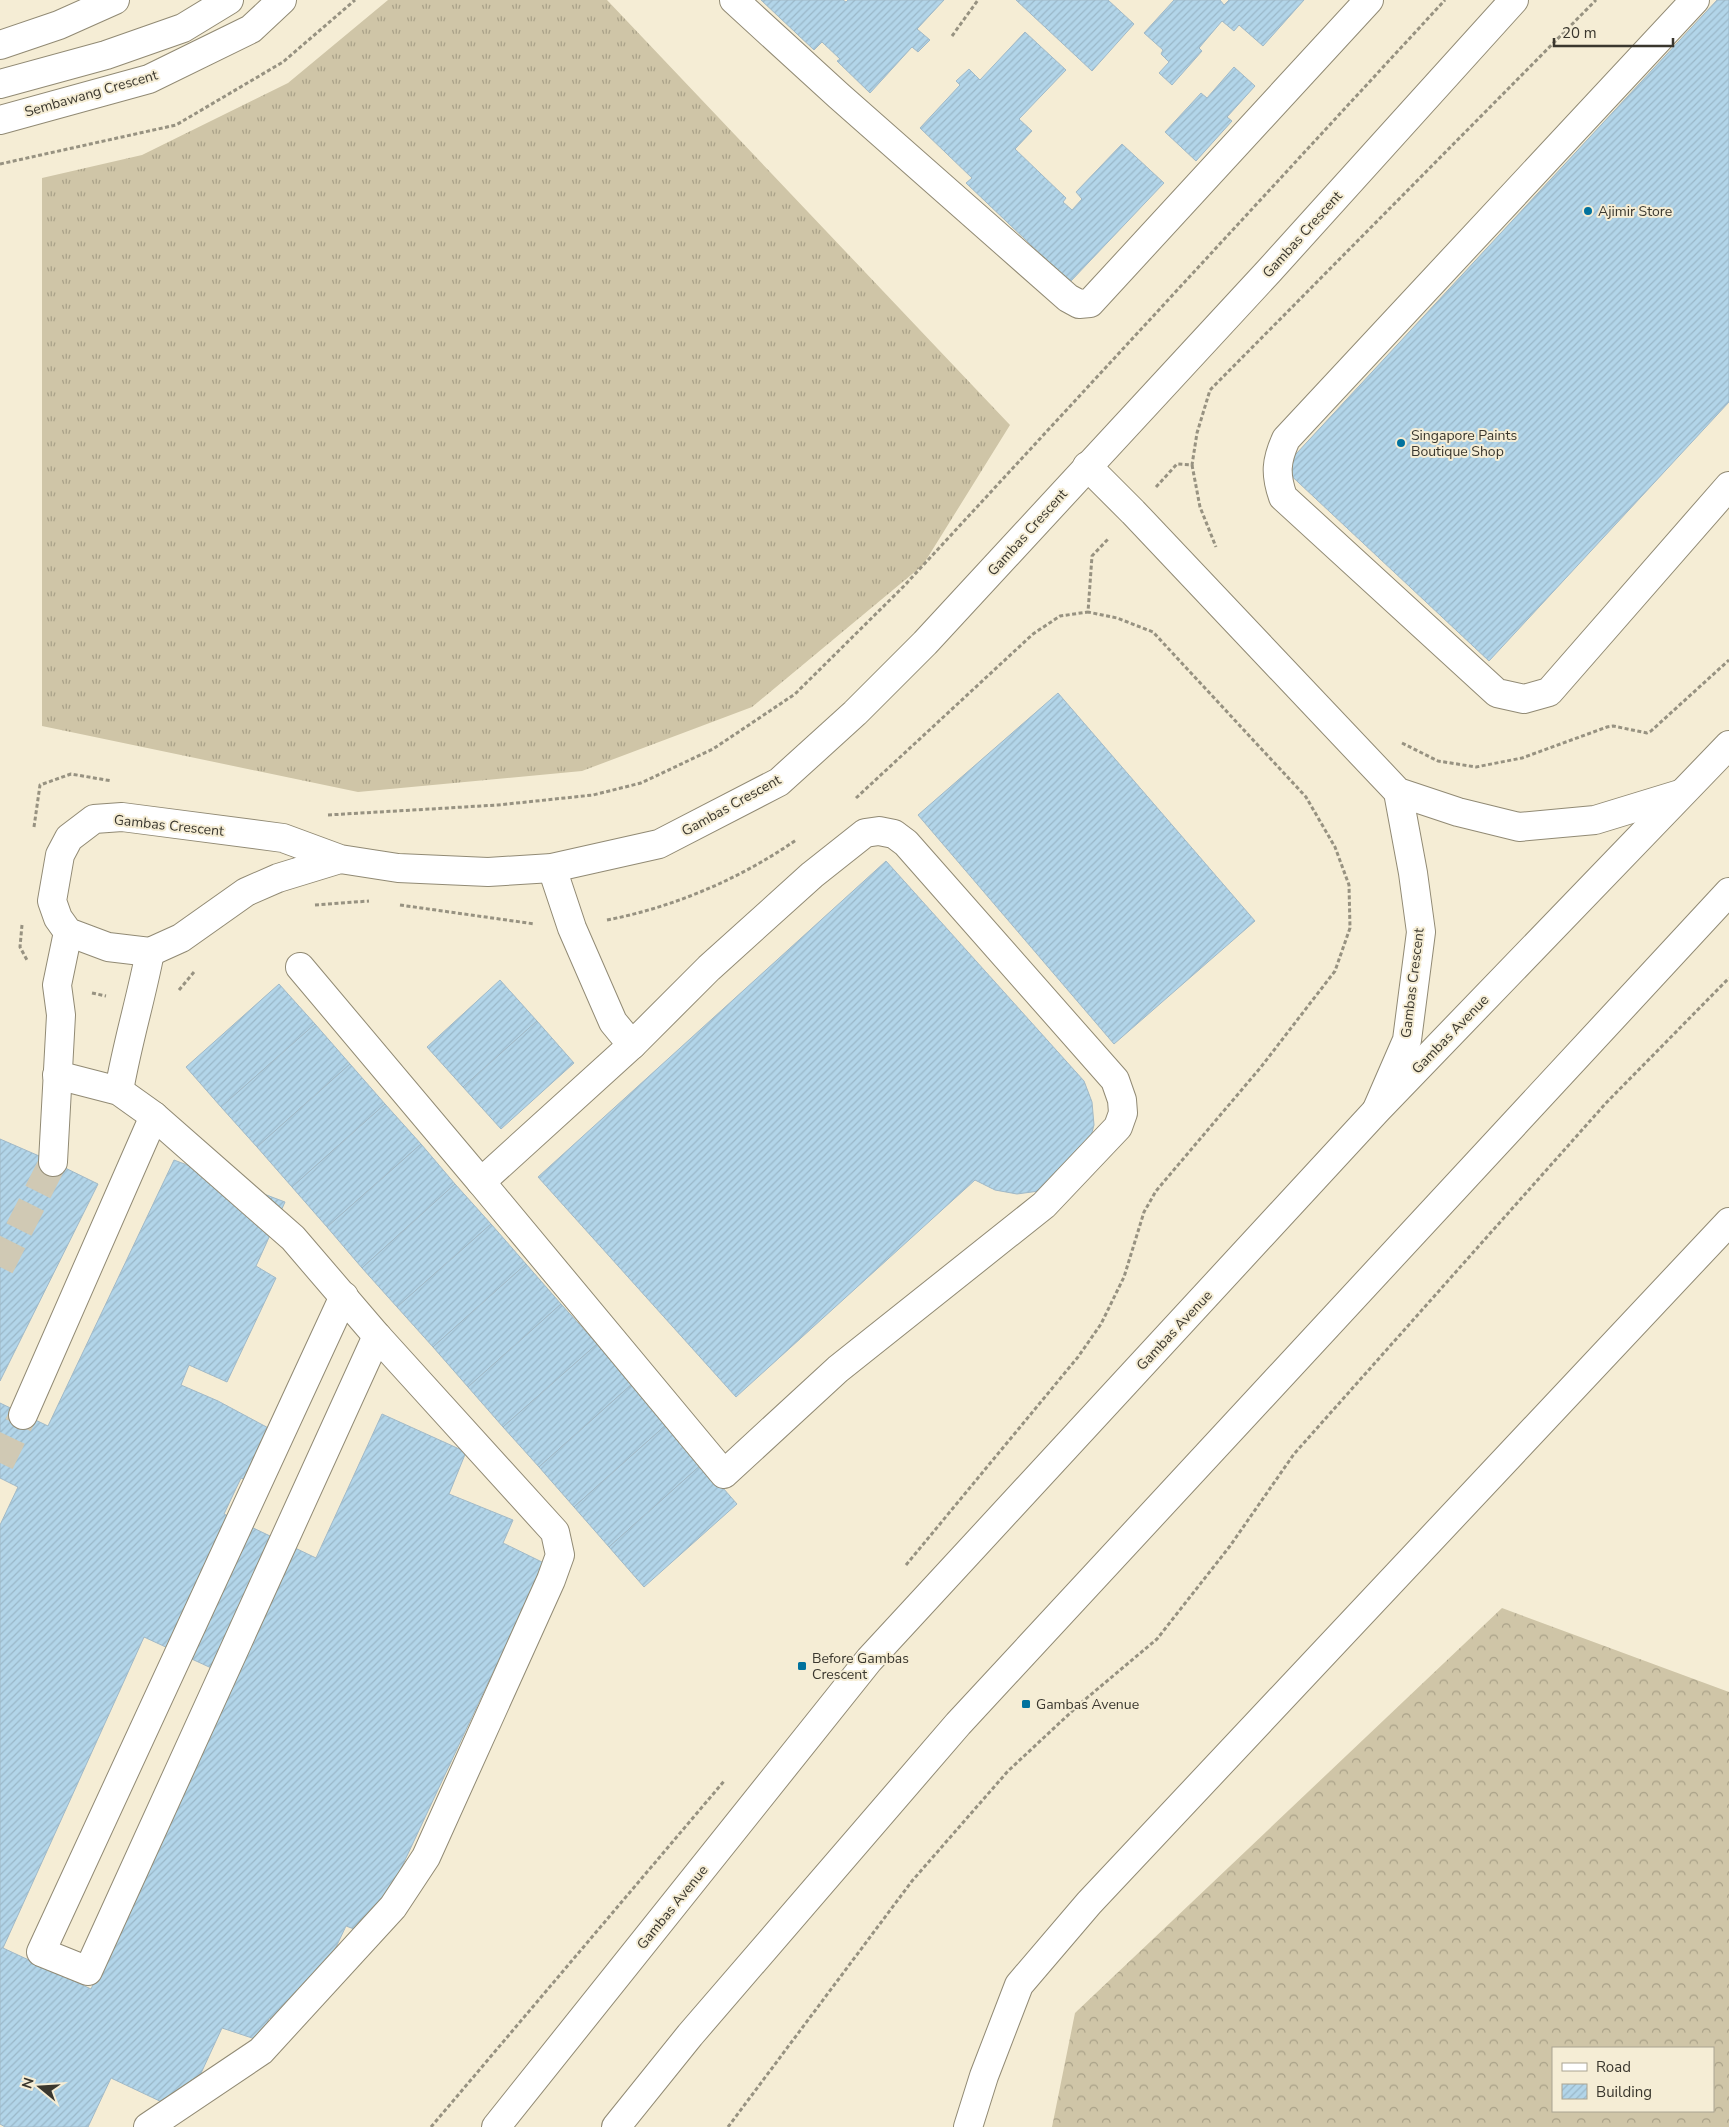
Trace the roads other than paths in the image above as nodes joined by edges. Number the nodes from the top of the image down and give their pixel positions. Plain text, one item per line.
1 (115, 0) edge
2 (228, 0) edge
3 (282, 0) edge
4 (734, 0) edge
5 (1369, 0) edge
6 (1514, 0) edge
7 (1695, 0) edge
8 (0, 45) edge
9 (0, 84) edge
10 (0, 120) edge
11 (1087, 466) junction
12 (1729, 486) edge
13 (1729, 745) edge
14 (1398, 792) junction
15 (1680, 794) junction
16 (340, 859) junction
17 (552, 868) junction
18 (1729, 892) edge
19 (68, 932) junction
20 (150, 952) junction
21 (300, 967) dead end
22 (632, 1045) junction
23 (57, 1075) junction
24 (119, 1091) junction
25 (1377, 1110) junction
26 (154, 1116) junction
27 (53, 1162) tunnel mouth
28 (481, 1182) junction
29 (1729, 1222) edge
30 (344, 1296) junction
31 (377, 1336) junction
32 (23, 1415) tunnel mouth
33 (148, 2127) edge
34 (496, 2127) edge
35 (616, 2127) edge
36 (968, 2127) edge

1 - 8 street
2 - 9 street
3 - 10 street, Sembawang Crescent
4 - 5 street
6 - 11 street, Gambas Crescent
7 - 12 street
11 - 14 street
11 - 17 street, Gambas Crescent
13 - 15 street, Gambas Avenue
14 - 15 street
14 - 25 street, Gambas Crescent
15 - 25 street, Gambas Avenue
16 - 17 street, Gambas Crescent
16 - 19 street, Gambas Crescent
16 - 20 street, Gambas Crescent
17 - 22 street
18 - 35 street
19 - 20 street
19 - 23 street
20 - 24 street
21 - 28 street
22 - 28 street
22 - 28 street
23 - 24 street
23 - 27 street
24 - 26 street
25 - 34 street, Gambas Avenue
26 - 30 street
26 - 32 street
29 - 36 street
30 - 31 street
30 - 31 street
31 - 33 street

